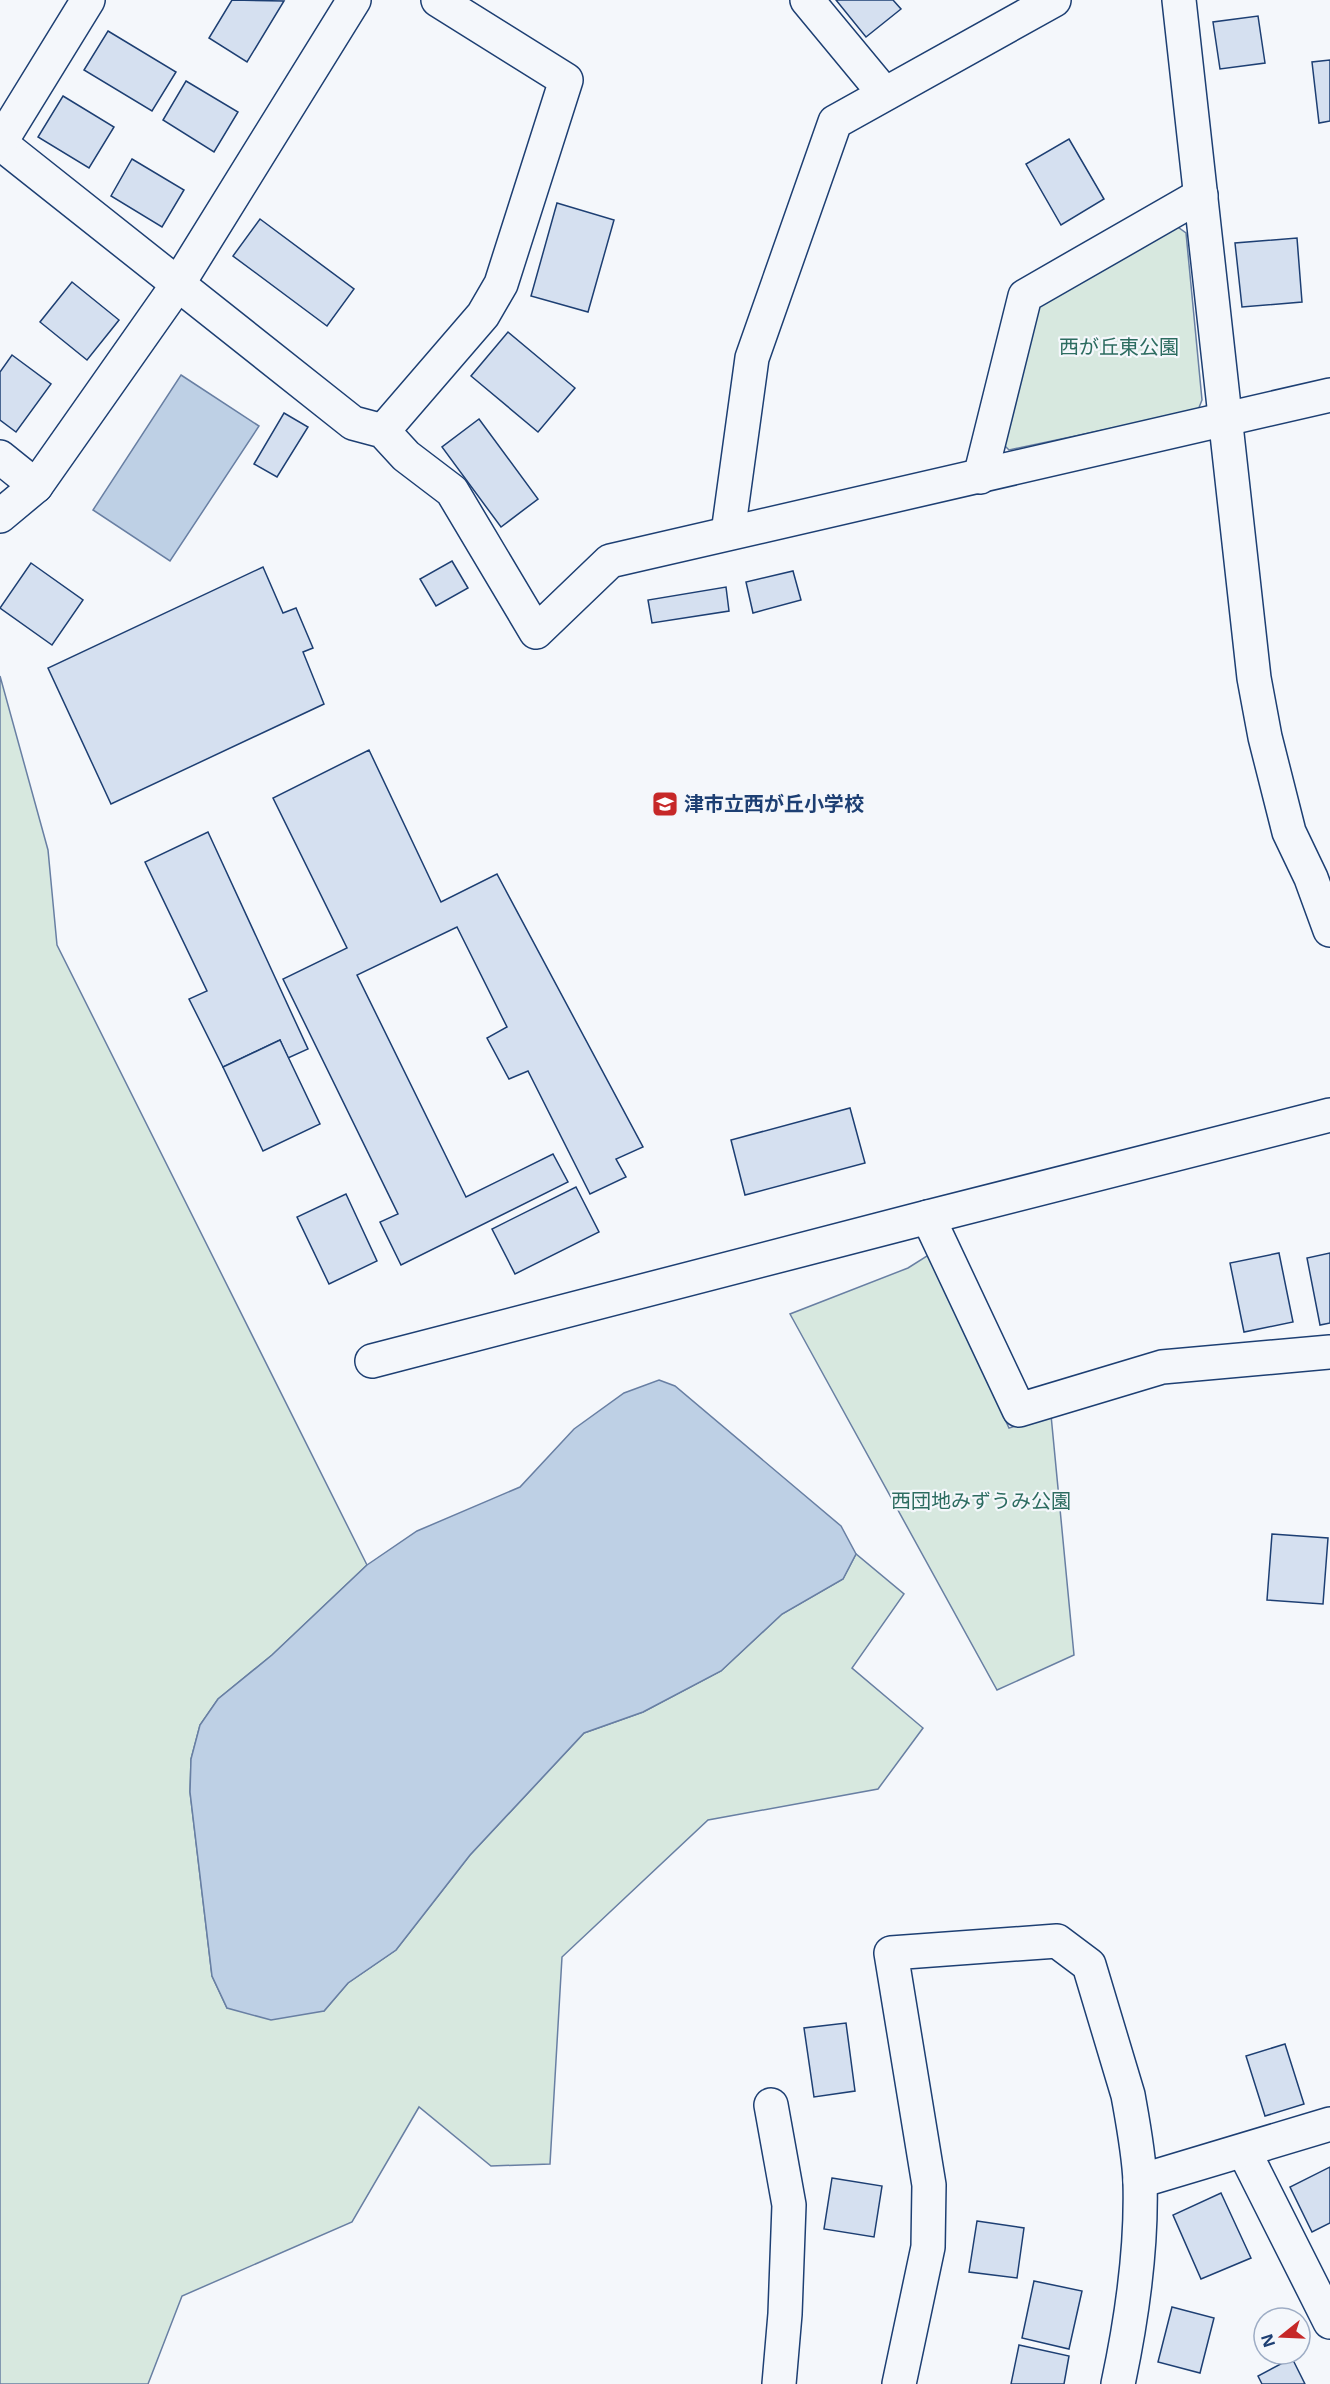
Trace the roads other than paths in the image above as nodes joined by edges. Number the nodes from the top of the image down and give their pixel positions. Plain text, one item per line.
1 (88, 0) edge
2 (354, 0) edge
3 (438, 0) edge
4 (807, 0) edge
5 (1054, 0) edge
6 (1179, 0) edge
7 (884, 93) junction
8 (0, 143) edge
9 (1201, 195) junction
10 (178, 284) junction
11 (1330, 395) edge
12 (1226, 418) junction
13 (383, 431) junction
14 (0, 457) edge
15 (980, 477) junction
16 (36, 486) junction
17 (0, 516) edge
18 (728, 533) junction
19 (1330, 930) edge
20 (1330, 1115) edge
21 (928, 1217) junction
22 (1330, 1352) edge
23 (372, 1361) dead end
24 (771, 2105) dead end
25 (1330, 2124) edge
26 (1244, 2151) junction
27 (1140, 2181) junction
28 (1330, 2322) edge
29 (779, 2384) edge
30 (899, 2384) edge
31 (1118, 2384) edge

1 - 8 street
2 - 10 street
3 - 13 street
4 - 7 street
5 - 7 street
6 - 9 street
7 - 18 street
8 - 10 street
9 - 12 street
9 - 15 street
10 - 13 street
10 - 16 street
11 - 12 street
12 - 15 street
12 - 19 street
13 - 18 street
14 - 16 street
15 - 18 street
16 - 17 street
20 - 21 street
21 - 22 street
21 - 23 street
24 - 29 street
25 - 26 street
26 - 27 street
26 - 28 street
27 - 30 street
27 - 31 street

